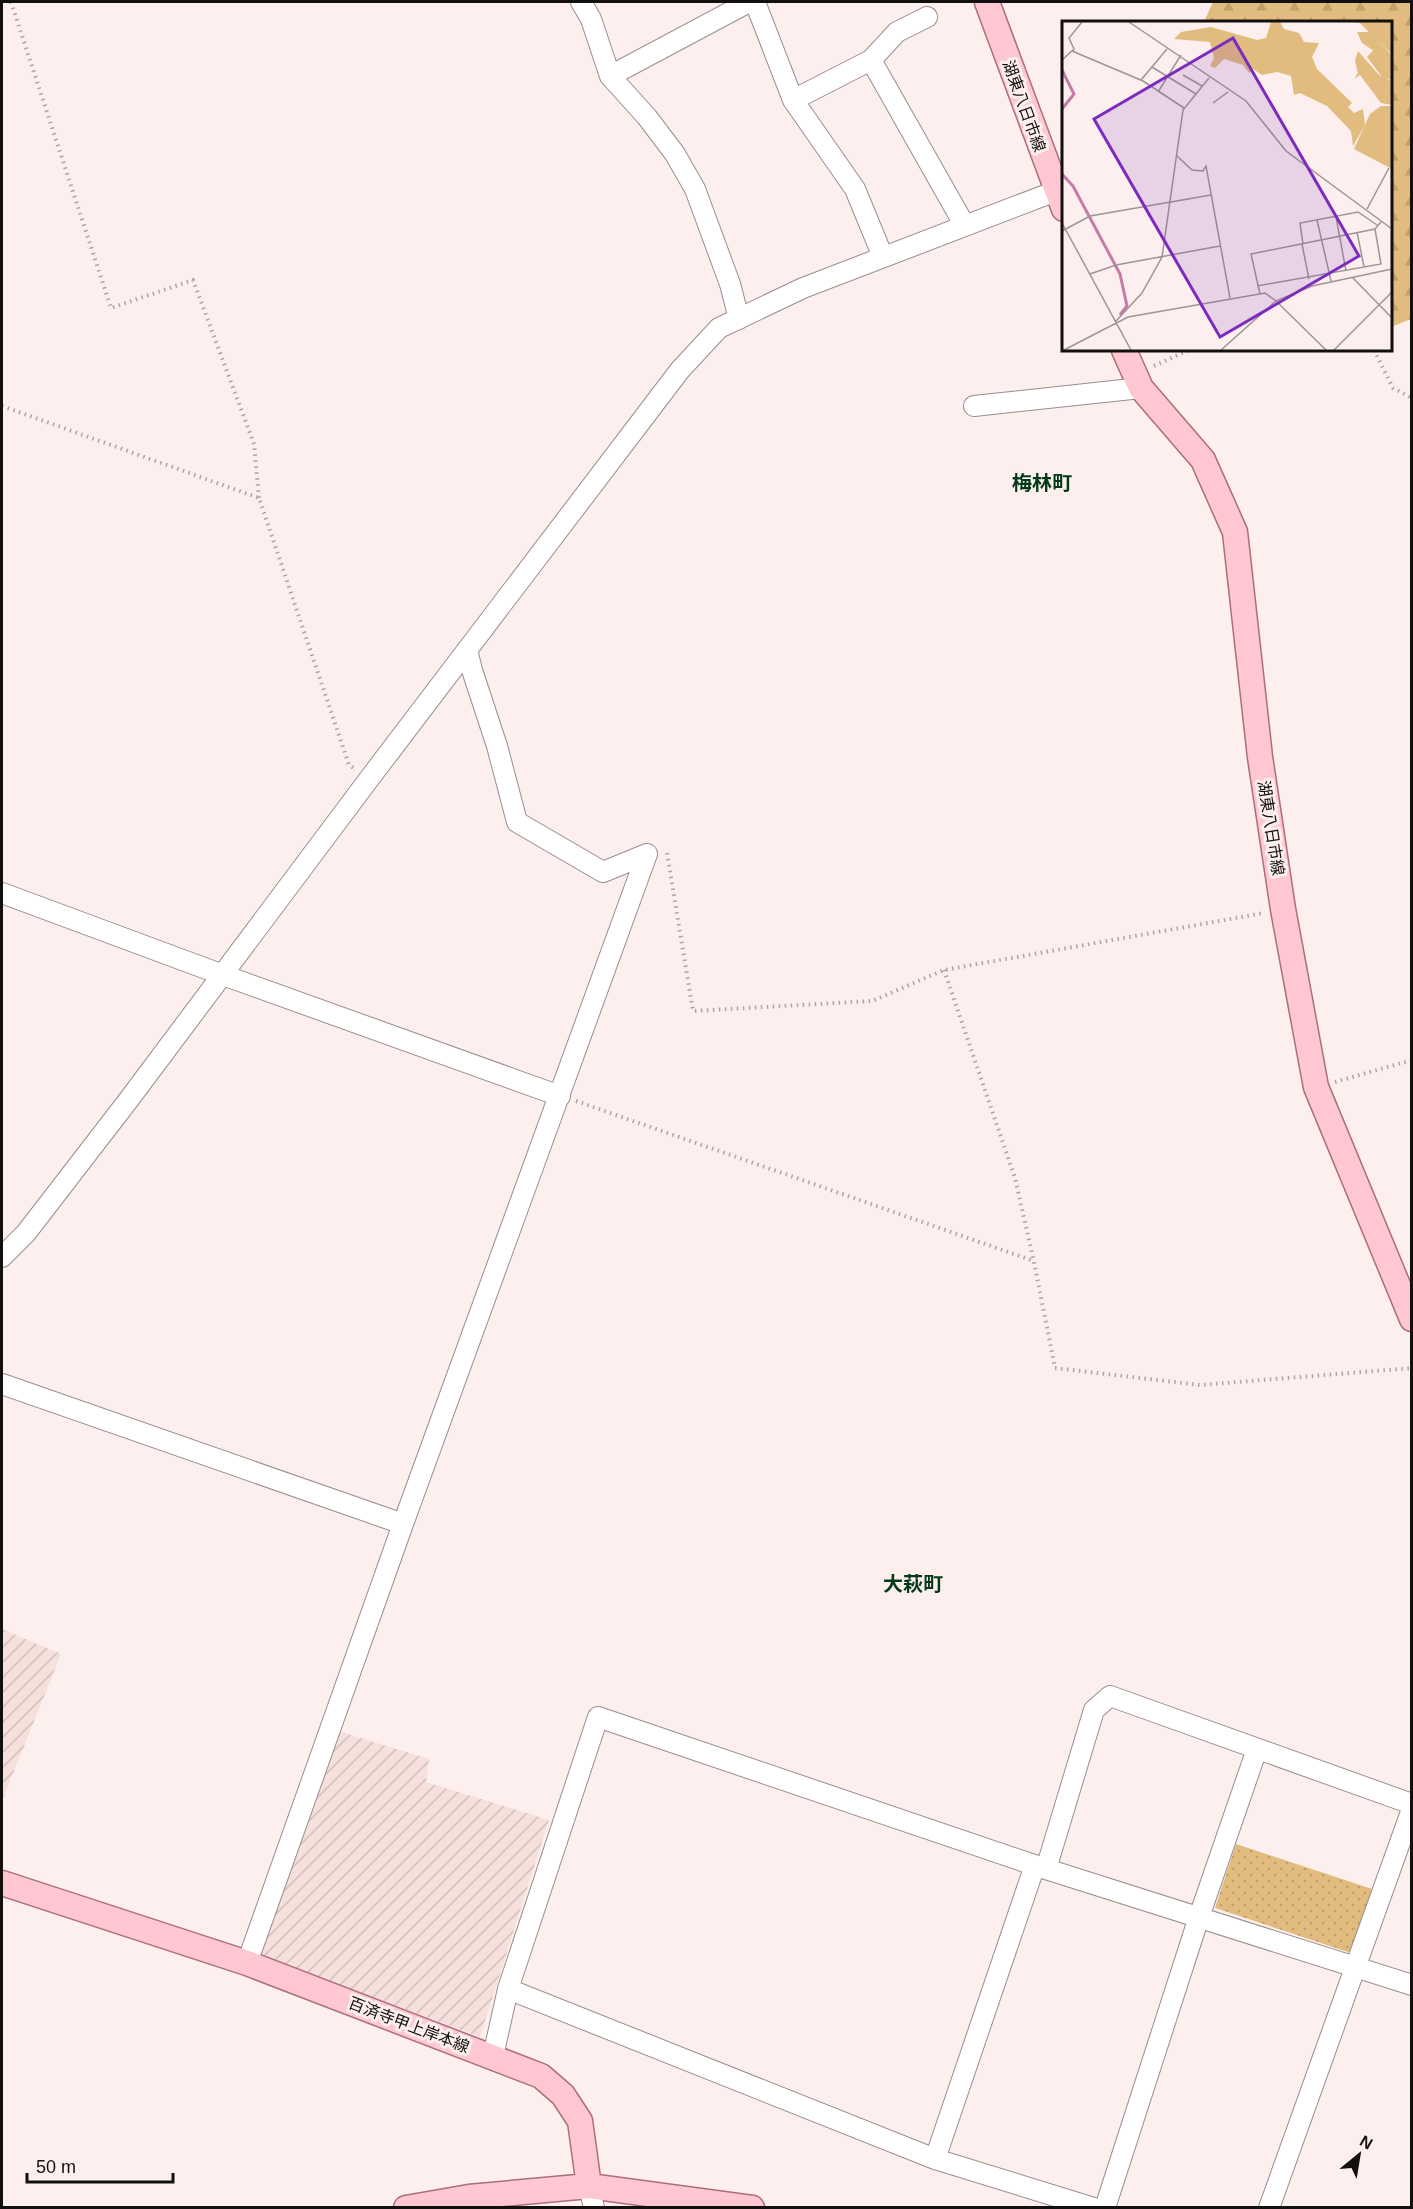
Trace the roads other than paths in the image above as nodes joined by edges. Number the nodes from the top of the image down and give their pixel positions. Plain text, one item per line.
1 (581, 2) edge
2 (749, 2) edge
3 (755, 2) edge
4 (987, 2) edge
5 (927, 17) dead end
6 (871, 60) junction
7 (610, 75) junction
8 (794, 100) junction
9 (1060, 200) edge
10 (965, 226) junction
11 (883, 257) junction
12 (740, 319) junction
13 (1124, 351) edge
14 (1138, 381) junction
15 (974, 406) dead end
16 (467, 650) junction
17 (2, 893) edge
18 (223, 975) junction
19 (560, 1096) junction
20 (2, 1257) edge
21 (1412, 1319) edge
22 (2, 1384) edge
23 (403, 1524) junction
24 (1257, 1749) junction
25 (1412, 1804) edge
26 (1412, 1809) edge
27 (1040, 1867) junction
28 (2, 1883) edge
29 (1199, 1917) junction
30 (247, 1963) junction
31 (1354, 1966) junction
32 (1412, 1985) edge
33 (508, 1989) junction
34 (493, 2056) junction
35 (935, 2159) junction
36 (592, 2197) edge
37 (406, 2208) edge
38 (752, 2208) edge
39 (1094, 2208) edge
40 (1105, 2208) edge
41 (1269, 2208) edge

1 - 7 street
2 - 7 street
3 - 8 street
4 - 9 main road, 湖東八日市線
5 - 6 street
6 - 8 street
6 - 10 street
7 - 12 street
8 - 11 street
9 - 10 street
10 - 11 street
11 - 12 street
12 - 16 street
13 - 14 main road, 湖東八日市線
14 - 15 street
14 - 21 main road, 湖東八日市線
16 - 18 street
16 - 19 street
17 - 18 street
18 - 19 street
18 - 20 street
19 - 23 street
22 - 23 street
23 - 30 street
24 - 25 street
24 - 27 street
24 - 29 street
26 - 31 street
27 - 29 street
27 - 33 street
27 - 35 street
28 - 30 main road, 百済寺甲上岸本線
29 - 31 street
29 - 40 street
30 - 34 main road, 百済寺甲上岸本線
31 - 32 street
31 - 41 street
33 - 34 street
33 - 35 street
34 - 36 main road, 百済寺甲上岸本線
35 - 39 street
36 - 37 main road
36 - 38 main road

